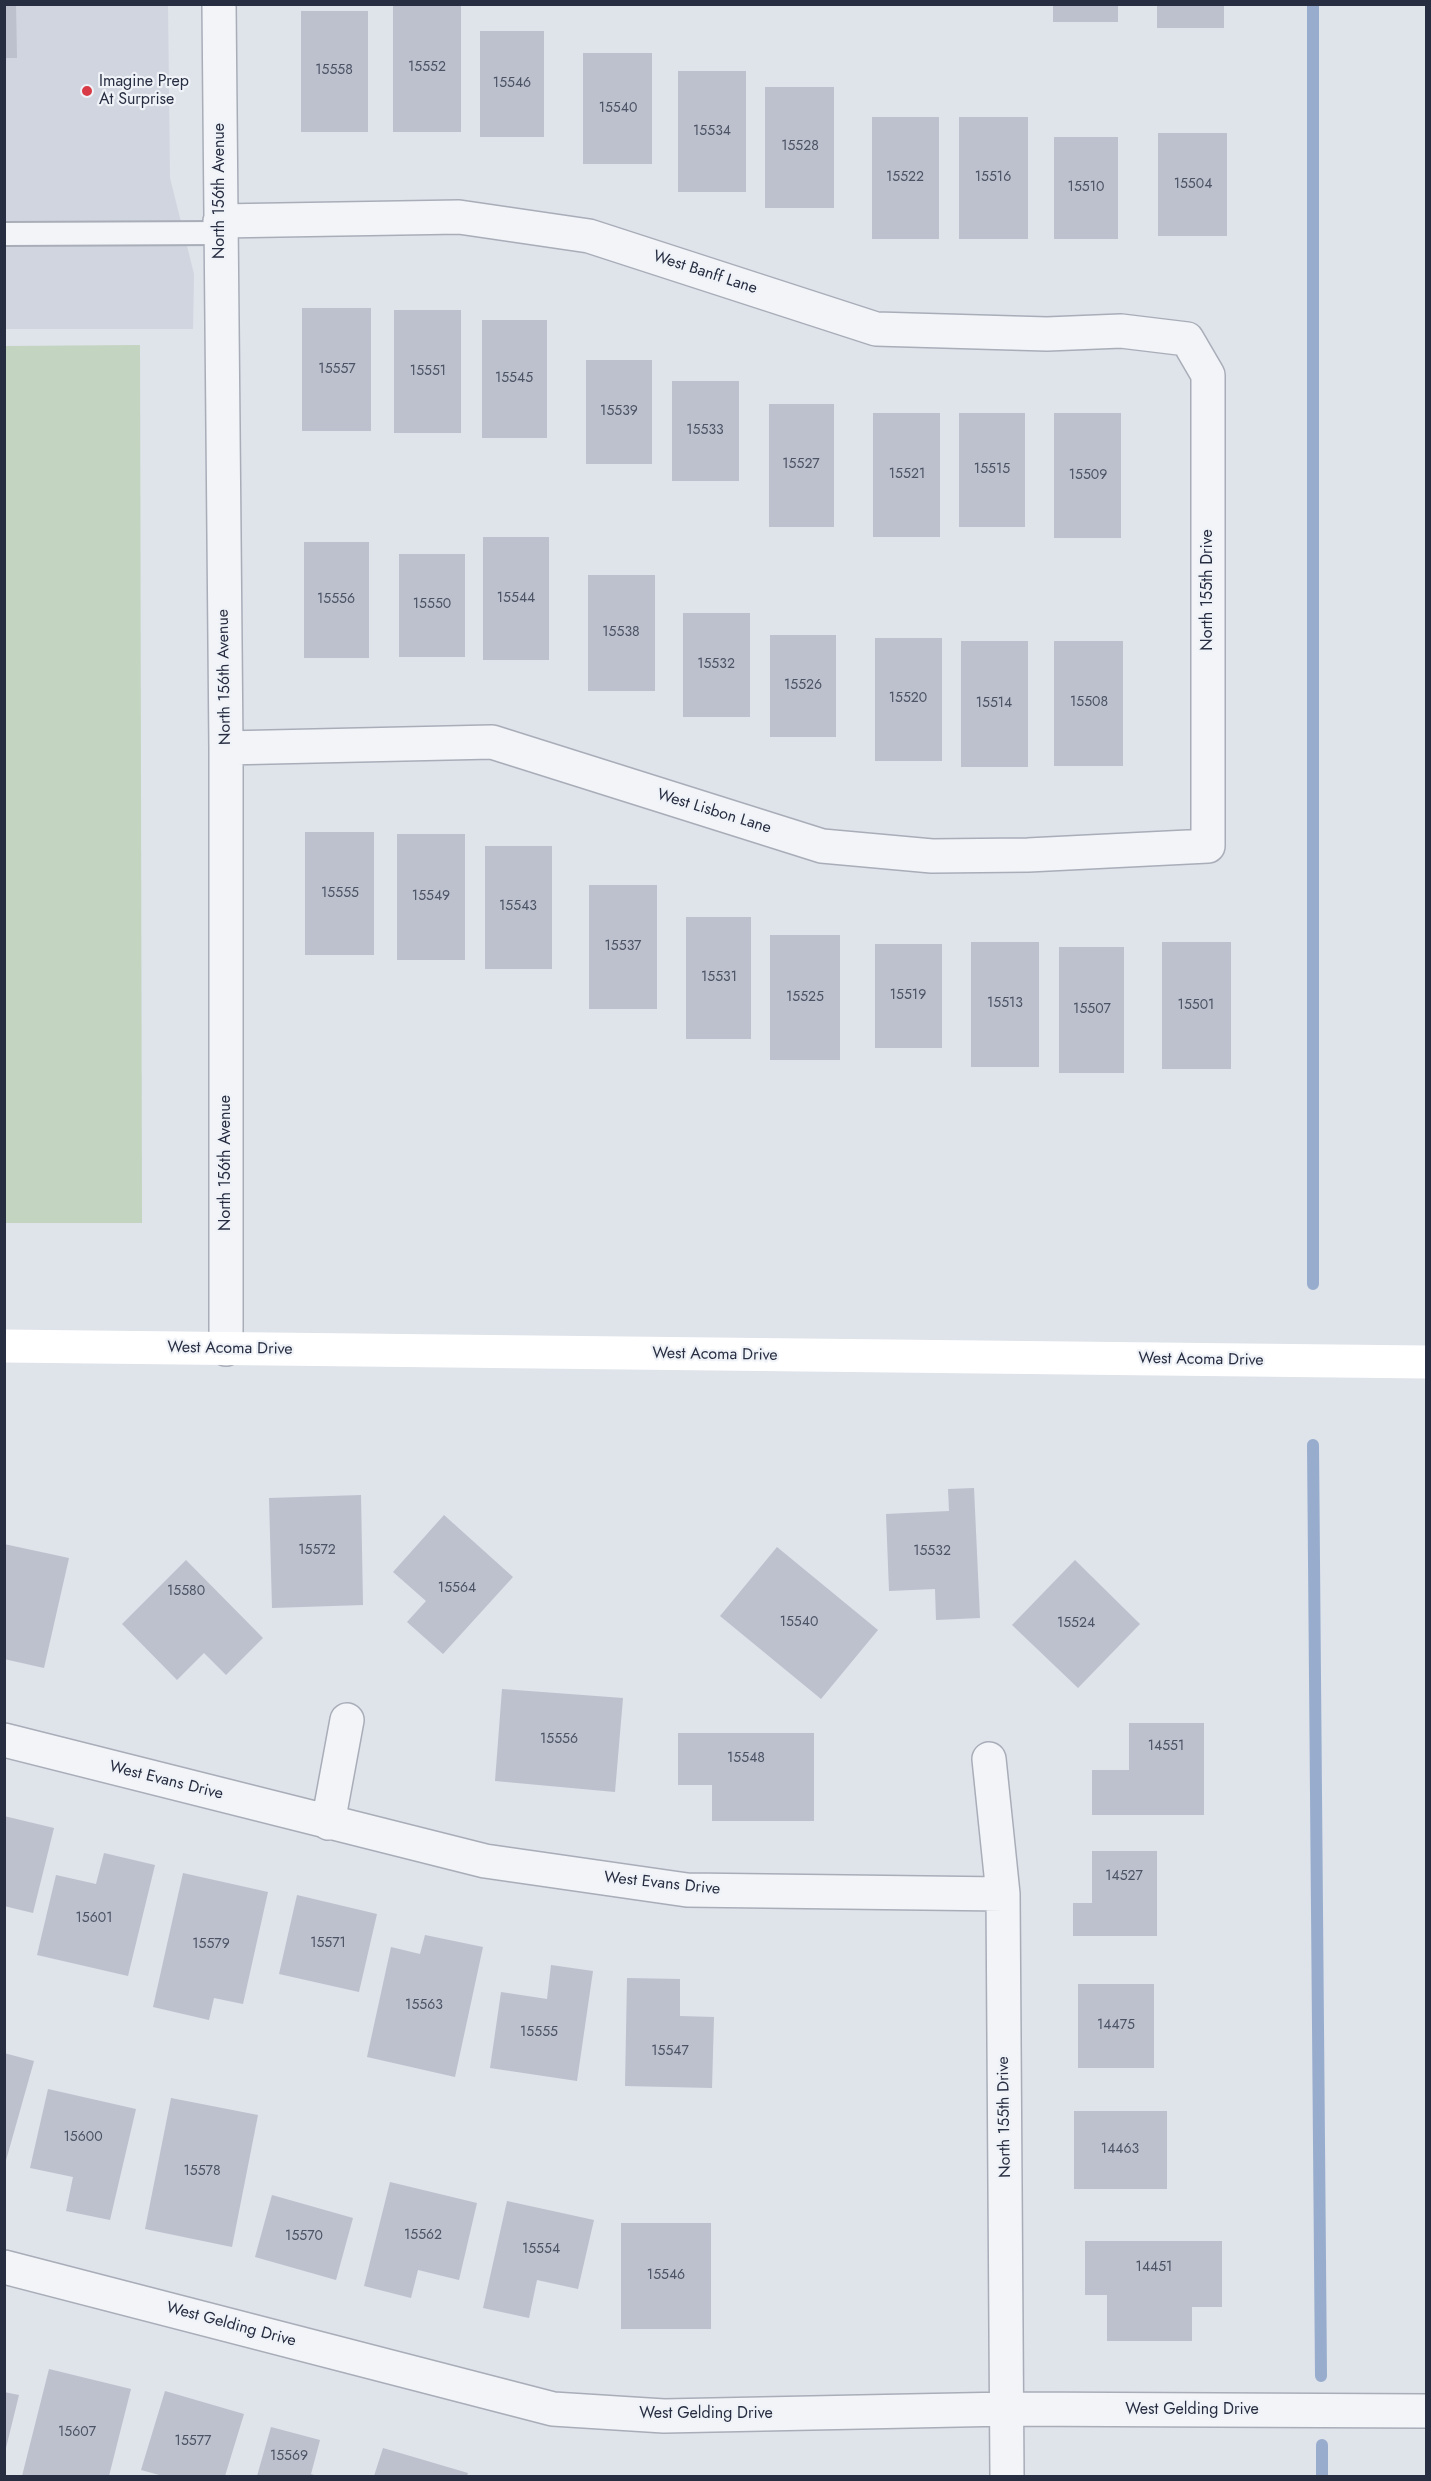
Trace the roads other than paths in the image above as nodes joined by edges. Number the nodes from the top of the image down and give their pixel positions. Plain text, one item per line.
1 (219, 4) edge
2 (220, 227) junction
3 (4, 234) edge
4 (1188, 339) joint
5 (226, 748) junction
6 (1208, 846) joint
7 (4, 1346) edge
8 (226, 1349) junction
9 (1426, 1362) edge
10 (347, 1720) dead end
11 (4, 1740) edge
12 (989, 1759) dead end
13 (328, 1823) junction
14 (1003, 1894) junction
15 (4, 2266) edge
16 (1008, 2409) junction
17 (1426, 2410) edge
18 (1007, 2476) edge

1 - 2 street, North 156th Avenue
2 - 3 lane
2 - 4 street, West Banff Lane
2 - 5 street, North 156th Avenue
4 - 6 street, North 155th Drive
5 - 6 street, West Lisbon Lane
5 - 8 street, North 156th Avenue
7 - 8 street, West Acoma Drive
8 - 9 street, West Acoma Drive
10 - 13 street
11 - 13 street, West Evans Drive
12 - 14 street, North 155th Drive
13 - 14 street, West Evans Drive
14 - 16 street, North 155th Drive
15 - 16 street, West Gelding Drive
16 - 17 street, West Gelding Drive
16 - 18 street, North 155th Drive

